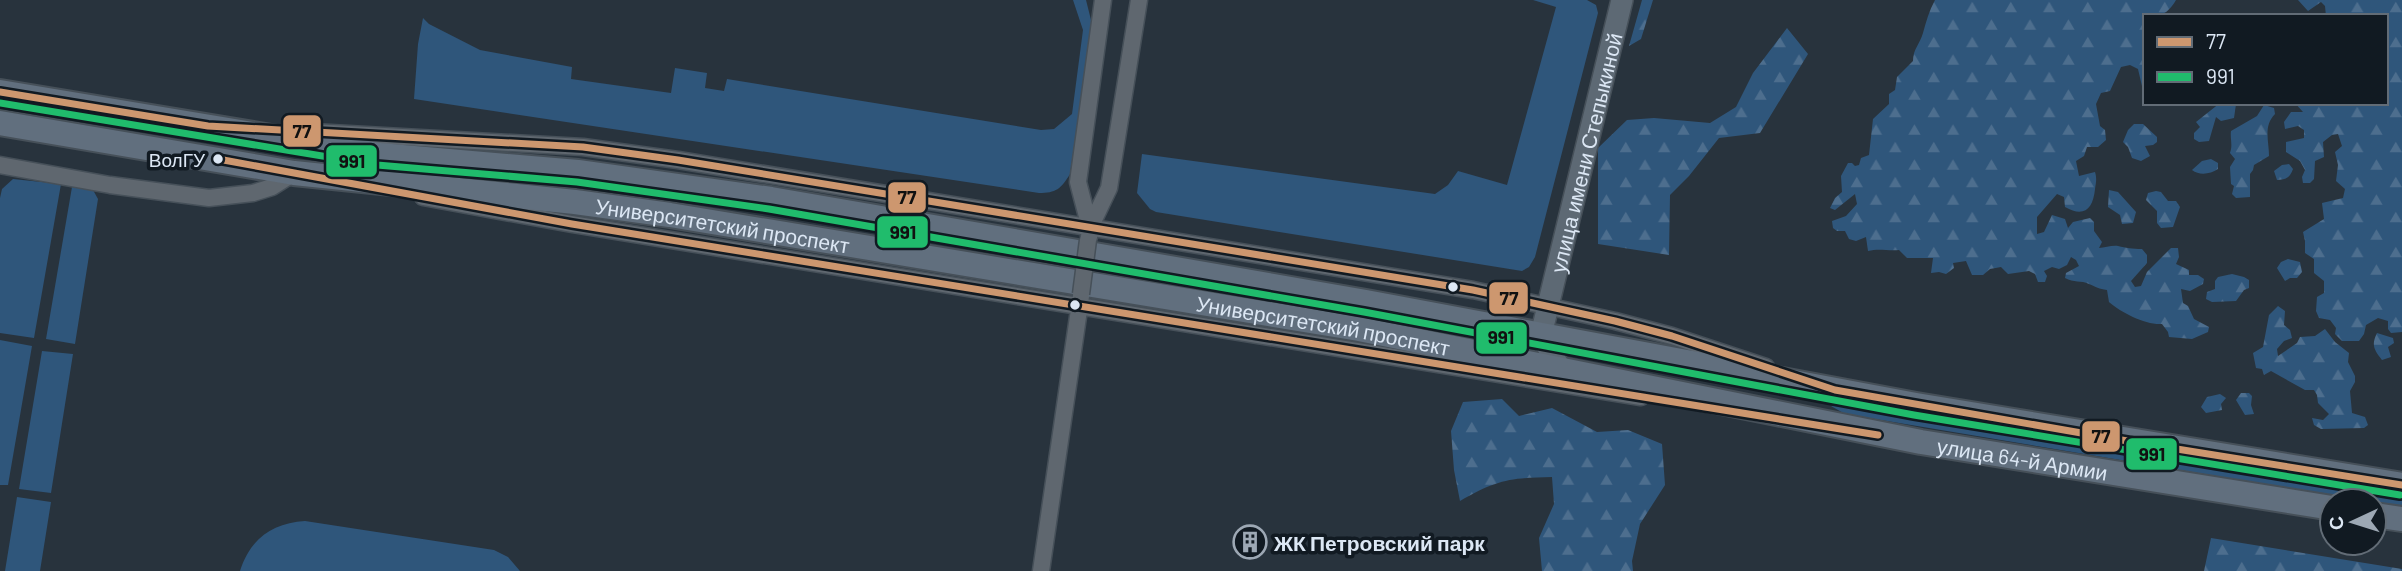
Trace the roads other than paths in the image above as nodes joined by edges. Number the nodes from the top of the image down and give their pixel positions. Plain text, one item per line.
1 (1103, 0) edge
2 (1139, 0) edge
3 (1622, 0) edge
4 (0, 92) edge
5 (0, 123) edge
6 (208, 126) junction
7 (0, 165) edge
8 (294, 173) junction
9 (1089, 234) junction
10 (1080, 300) junction
11 (1547, 306) junction
12 (1541, 335) junction
13 (1561, 370) junction
14 (1835, 390) junction
15 (1921, 442) junction
16 (2402, 485) edge
17 (2318, 506) edge
18 (1041, 571) edge

1 - 9 street
2 - 9 street
3 - 11 main road, улица имени Степыкиной
4 - 6 highway, Университетский проспект
5 - 8 highway, Университетский проспект
6 - 9 street
6 - 12 highway, Университетский проспект
7 - 8 street
8 - 10 street, Университетский проспект
8 - 13 highway, Университетский проспект
9 - 10 street, bridge
9 - 11 street
10 - 15 street, Университетский проспект
10 - 18 street
11 - 12 main road, улица имени Степыкиной
11 - 14 street
12 - 13 main road
12 - 14 highway, Университетский проспект
13 - 15 highway, Университетский проспект
14 - 16 highway, улица 64-й Армии
15 - 17 highway, улица 64-й Армии

